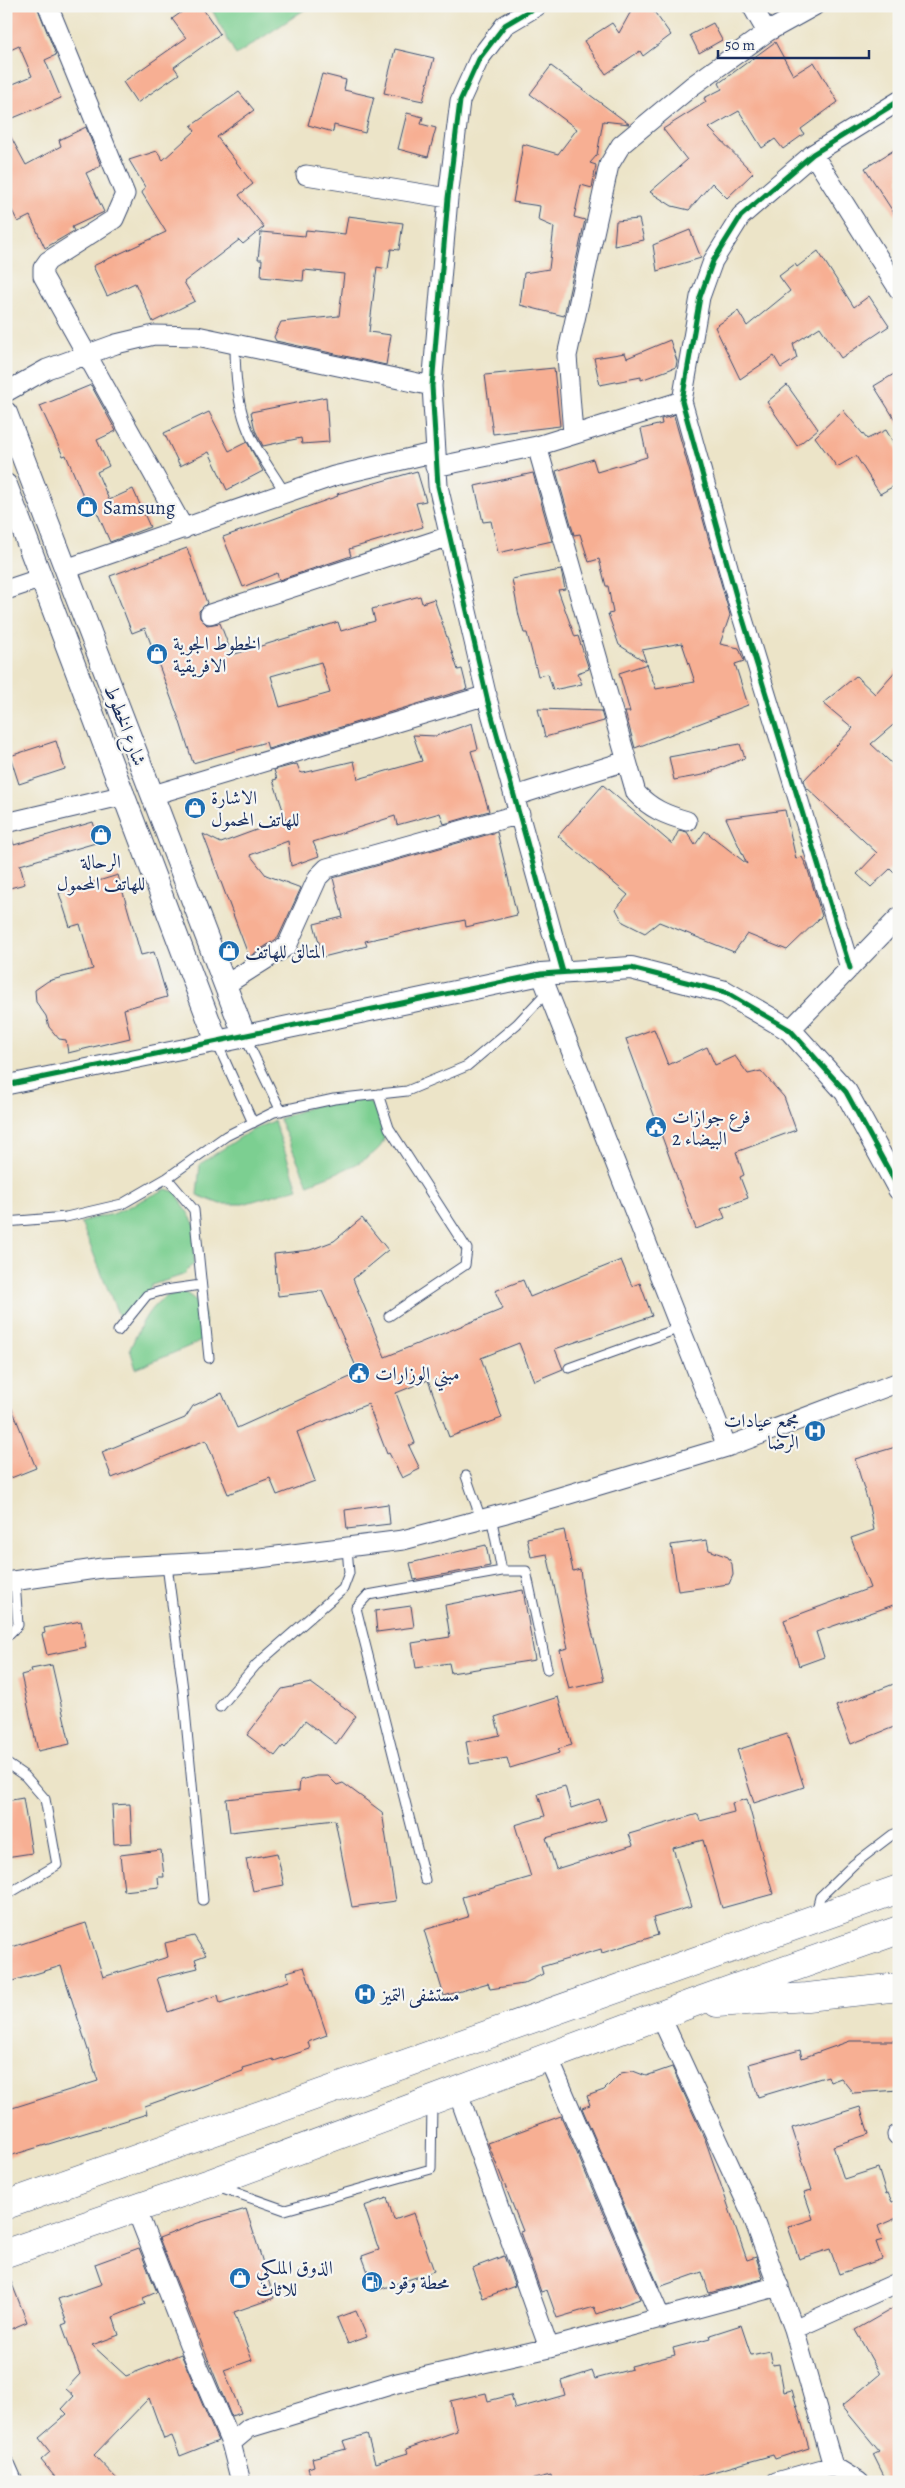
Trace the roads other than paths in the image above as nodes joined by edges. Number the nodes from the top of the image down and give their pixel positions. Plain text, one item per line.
1 (48, 6) edge
2 (537, 6) edge
3 (752, 6) edge
4 (814, 6) edge
5 (767, 32) junction
6 (899, 101) edge
7 (813, 154) junction
8 (306, 175) dead end
9 (448, 198) junction
10 (899, 290) edge
11 (235, 344) junction
12 (87, 354) junction
13 (432, 386) junction
14 (6, 392) edge
15 (682, 401) junction
16 (6, 413) edge
17 (573, 434) junction
18 (537, 446) junction
19 (436, 460) junction
20 (6, 485) edge
21 (285, 493) junction
22 (184, 529) junction
23 (450, 536) junction
24 (66, 570) junction
25 (42, 578) junction
26 (6, 590) edge
27 (210, 614) dead end
28 (487, 695) junction
29 (626, 761) junction
30 (125, 795) junction
31 (153, 795) junction
32 (515, 796) junction
33 (520, 814) junction
34 (687, 821) dead end
35 (6, 823) edge
36 (899, 917) edge
37 (850, 968) junction
38 (563, 972) junction
39 (544, 983) junction
40 (225, 986) junction
41 (790, 1030) junction
42 (245, 1037) junction
43 (217, 1042) junction
44 (6, 1085) edge
45 (378, 1094) junction
46 (281, 1111) junction
47 (253, 1123) junction
48 (167, 1178) junction
49 (898, 1185) edge
50 (6, 1222) edge
51 (201, 1285) junction
52 (389, 1316) dead end
53 (680, 1328) junction
54 (118, 1331) dead end
55 (209, 1358) dead end
56 (569, 1368) dead end
57 (899, 1382) edge
58 (727, 1447) junction
59 (466, 1476) dead end
60 (486, 1518) junction
61 (346, 1547) junction
62 (167, 1565) junction
63 (502, 1571) junction
64 (11, 1581) edge
65 (6, 1637) edge
66 (547, 1669) dead end
67 (220, 1707) dead end
68 (6, 1762) edge
69 (899, 1832) edge
70 (425, 1880) dead end
71 (899, 1889) edge
72 (6, 1895) edge
73 (203, 1900) dead end
74 (815, 1918) junction
75 (899, 1930) edge
76 (899, 1987) edge
77 (693, 2003) junction
78 (660, 2016) junction
79 (548, 2057) junction
80 (444, 2095) junction
81 (210, 2183) junction
82 (6, 2205) edge
83 (136, 2209) junction
84 (6, 2253) edge
85 (899, 2282) edge
86 (779, 2286) junction
87 (661, 2319) junction
88 (794, 2329) junction
89 (549, 2348) junction
90 (231, 2443) junction
91 (6, 2466) edge
92 (833, 2466) junction
93 (13, 2482) edge
94 (241, 2482) edge
95 (776, 2482) edge
96 (859, 2482) edge

1 - 12 street
2 - 9 street
3 - 5 street
4 - 5 street
5 - 17 street
6 - 7 street
7 - 10 street
7 - 15 street
8 - 9 street
9 - 13 street
11 - 12 street
11 - 13 street
11 - 21 lane
12 - 14 street
12 - 22 street
13 - 19 street
15 - 17 street
15 - 37 street
16 - 24 street, شارع الخطوط
17 - 18 street
18 - 19 street
18 - 29 street
19 - 21 street
19 - 23 street
20 - 25 street, شارع الخطوط
21 - 22 street
22 - 24 street
23 - 27 street
23 - 28 street
24 - 31 street, شارع الخطوط
25 - 26 street
25 - 30 street, شارع الخطوط
28 - 31 street
28 - 32 street
29 - 32 street
29 - 34 street
30 - 35 street
30 - 43 street, شارع الخطوط
31 - 40 street, شارع الخطوط
32 - 33 street
33 - 38 street
33 - 40 street
36 - 37 street
37 - 41 street
38 - 39 street
38 - 41 street
39 - 42 street
39 - 45 lane
39 - 53 street
40 - 42 street, شارع الخطوط
41 - 49 street
42 - 43 street
42 - 46 lane
43 - 44 street
43 - 47 lane
45 - 46 lane
45 - 52 lane
46 - 47 lane
47 - 48 lane
48 - 50 lane
48 - 51 lane
51 - 54 lane
51 - 55 lane
53 - 56 lane
53 - 58 street
57 - 58 street
58 - 60 street
59 - 60 lane
60 - 61 street
60 - 63 lane
61 - 62 street
61 - 67 lane
62 - 64 street
62 - 73 lane
63 - 66 lane
63 - 70 lane
64 - 65 lane
68 - 72 lane
69 - 74 lane
71 - 74 highway
74 - 82 highway
75 - 77 highway
76 - 77 highway
77 - 78 highway
78 - 79 highway
78 - 86 street
79 - 80 highway
79 - 87 street
80 - 81 highway
80 - 81 lane
80 - 89 street
81 - 83 highway
83 - 84 highway
83 - 90 street
85 - 88 street
86 - 87 street
86 - 88 street
87 - 89 street
88 - 92 street
89 - 90 street
90 - 94 street
91 - 93 street
92 - 95 street
92 - 96 street

